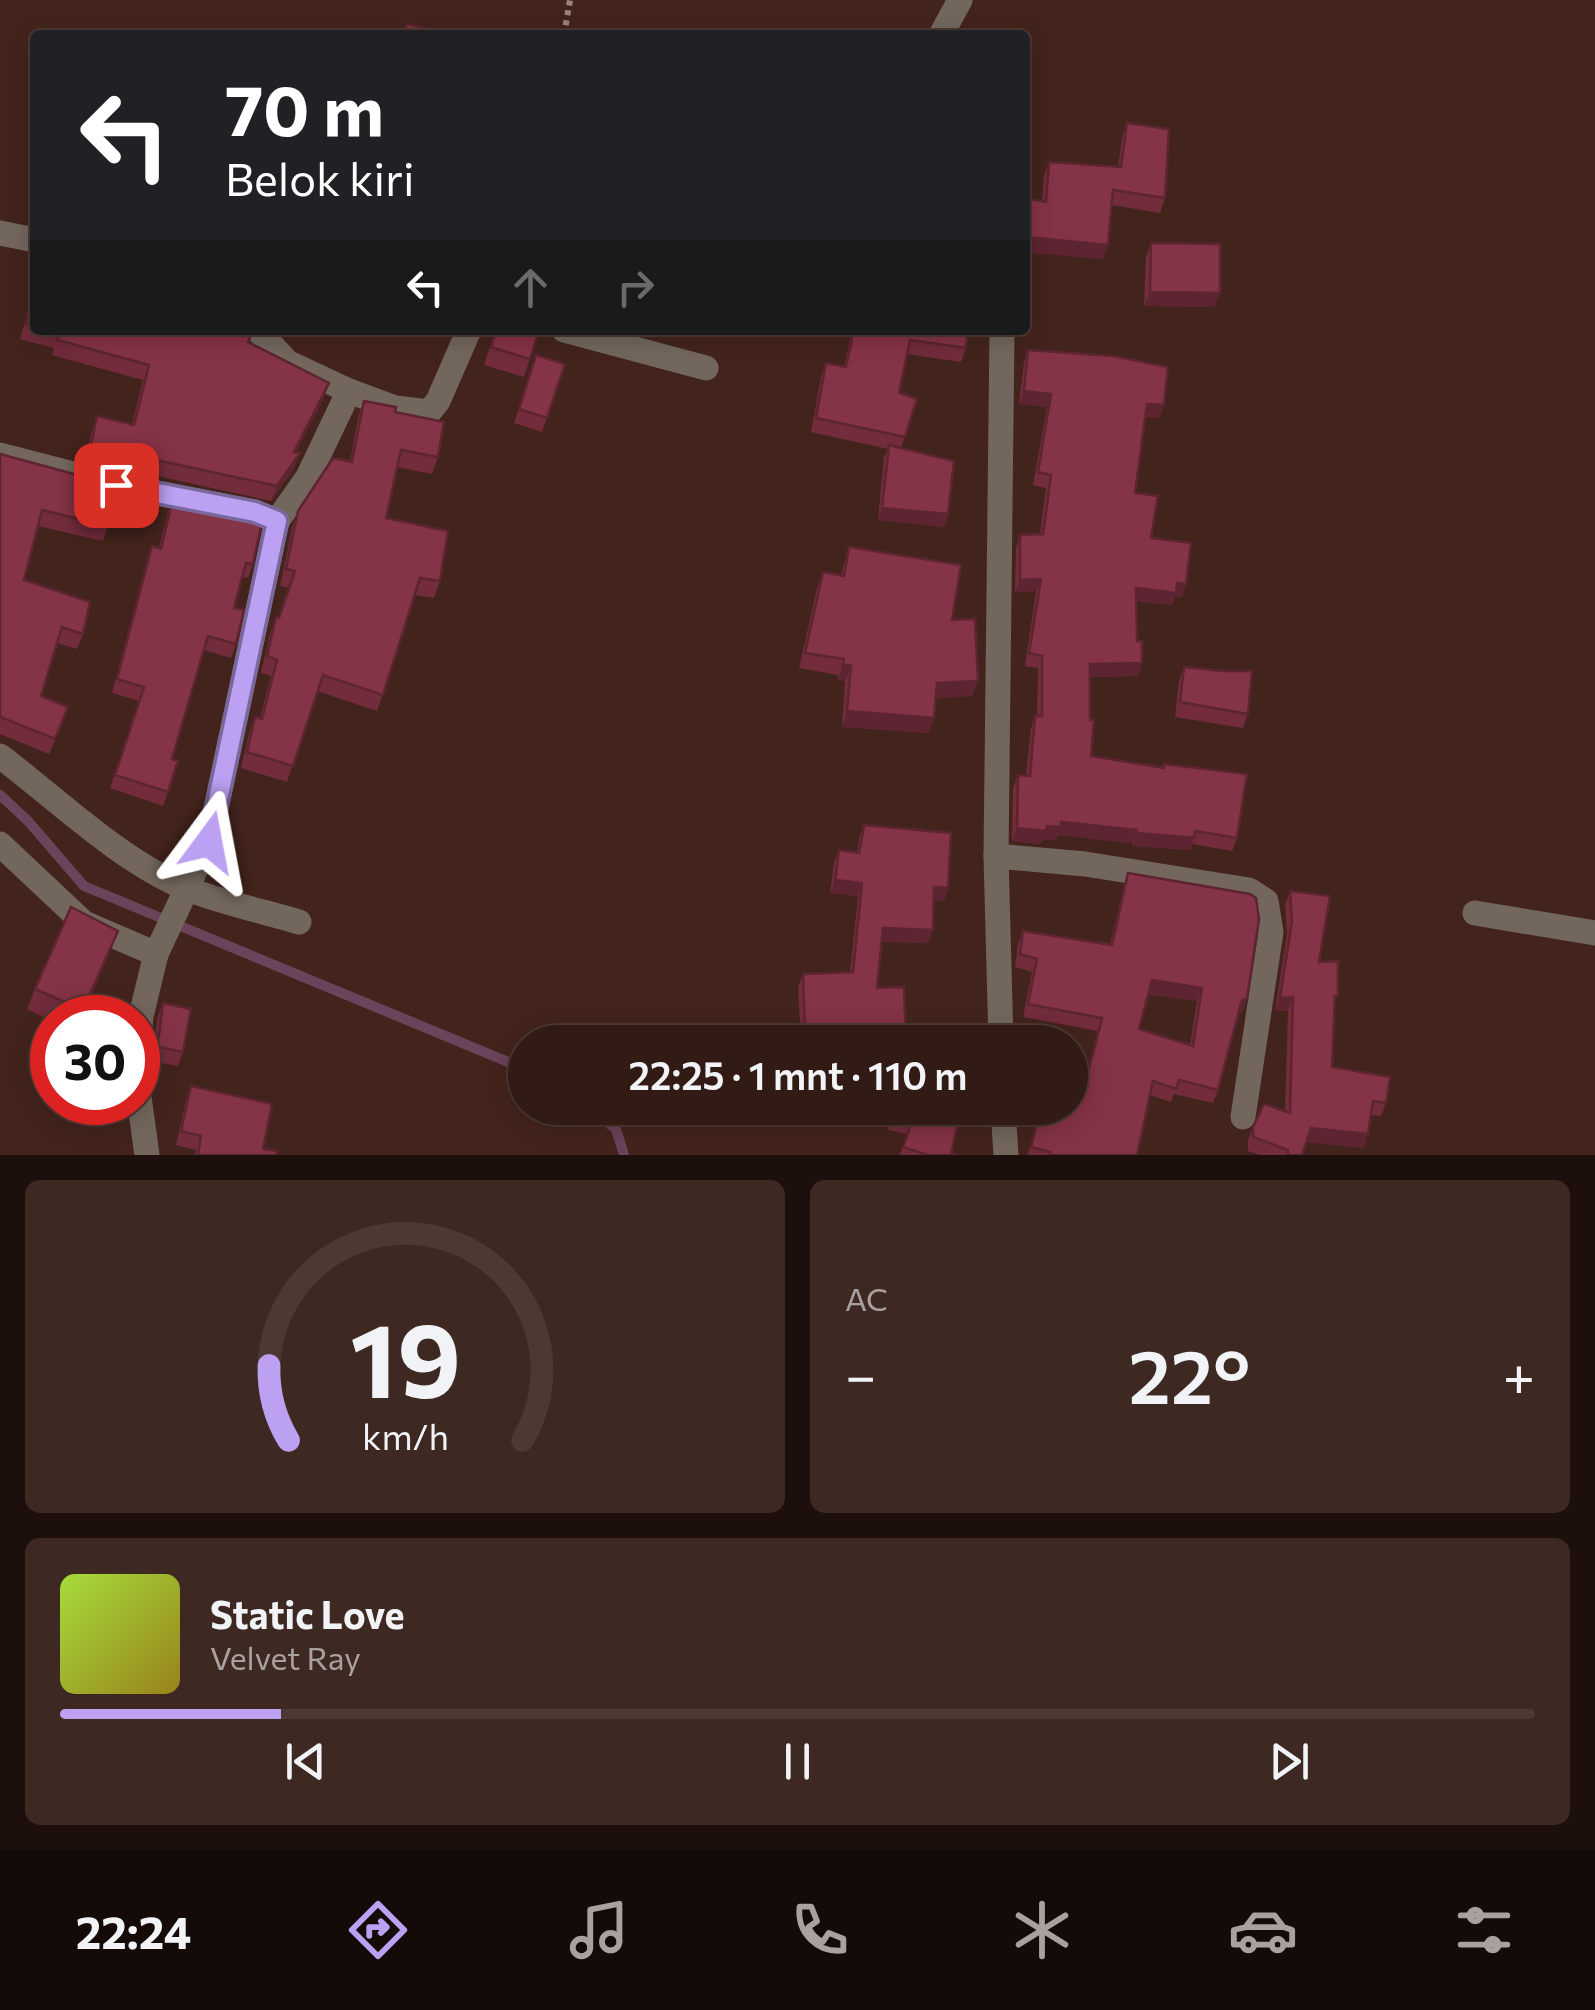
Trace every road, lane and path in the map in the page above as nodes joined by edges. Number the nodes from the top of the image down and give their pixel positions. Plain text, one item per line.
1 (570, 0) edge
2 (960, 0) edge
3 (565, 30) edge
4 (944, 30) edge
5 (0, 233) edge
6 (30, 239) edge
7 (262, 335) edge
8 (467, 335) edge
9 (583, 335) edge
10 (1002, 335) edge
11 (706, 368) dead end
12 (349, 391) junction
13 (0, 456) edge
14 (277, 521) junction
15 (0, 756) edge
16 (0, 844) edge
17 (996, 856) junction
18 (184, 897) junction
19 (1475, 914) dead end
20 (298, 922) dead end
21 (1595, 933) edge
22 (156, 954) junction
23 (146, 995) edge
24 (1001, 1025) edge
25 (1243, 1117) dead end
26 (143, 1125) edge
27 (1005, 1125) edge
28 (147, 1155) edge
29 (1006, 1155) edge

1 - 3 path
2 - 4 street
5 - 6 street
7 - 12 street
8 - 12 street
9 - 11 street
10 - 17 street
12 - 14 street
13 - 14 street
14 - 18 street
15 - 18 street
16 - 22 street
17 - 24 street
17 - 25 street
18 - 20 street
18 - 22 street
19 - 21 street
22 - 23 street
26 - 28 street
27 - 29 street

